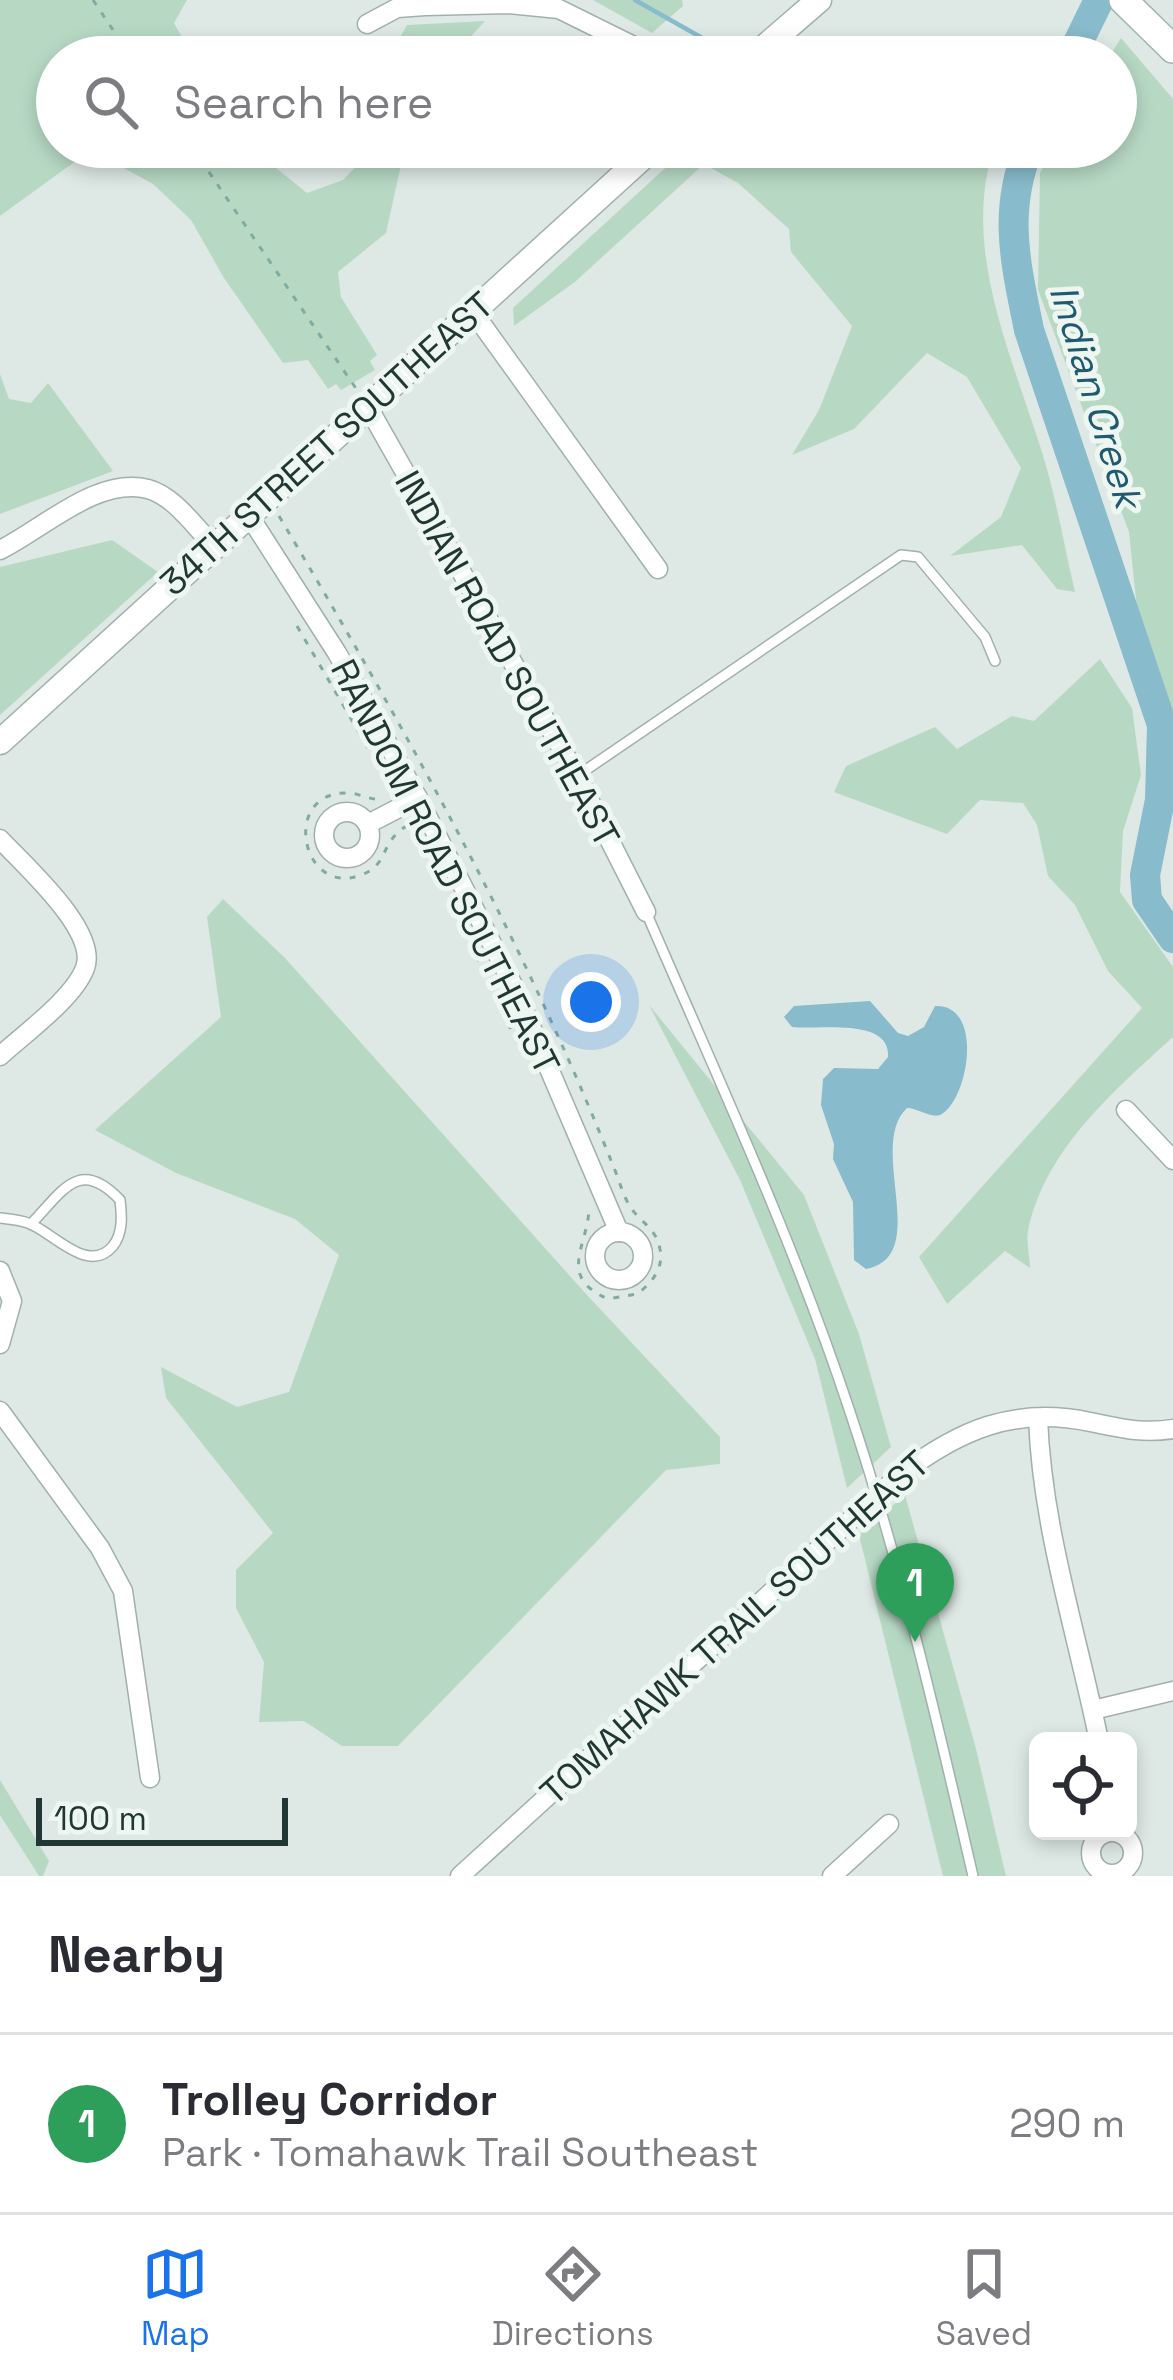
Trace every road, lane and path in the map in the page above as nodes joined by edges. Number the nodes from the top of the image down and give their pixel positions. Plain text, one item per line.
1 (92, 0) edge
2 (819, 0) edge
3 (1124, 0) edge
4 (367, 25) dead end
5 (117, 36) edge
6 (614, 36) edge
7 (778, 36) edge
8 (1168, 44) edge
9 (206, 168) edge
10 (632, 168) edge
11 (473, 311) junction
12 (368, 406) junction
13 (248, 514) junction
14 (213, 545) junction
15 (0, 550) edge
16 (658, 569) dead end
17 (293, 619) dead end
18 (995, 662) dead end
19 (0, 742) edge
20 (382, 772) dead end
21 (577, 776) junction
22 (418, 798) junction
23 (376, 799) dead end
24 (416, 821) dead end
25 (368, 824) dead end
26 (0, 839) edge
27 (646, 912) joint
28 (0, 1056) edge
29 (1126, 1110) dead end
30 (1173, 1160) edge
31 (0, 1218) edge
32 (32, 1224) junction
33 (619, 1232) dead end
34 (0, 1271) edge
35 (0, 1344) edge
36 (0, 1412) edge
37 (1038, 1418) junction
38 (1173, 1429) edge
39 (877, 1496) junction
40 (1173, 1691) edge
41 (1093, 1710) junction
42 (1097, 1732) edge
43 (150, 1778) dead end
44 (889, 1824) dead end
45 (460, 1876) edge
46 (832, 1876) edge
47 (973, 1876) edge

1 - 5 path
2 - 7 street
3 - 8 main road
4 - 6 street
9 - 12 path
10 - 11 street, 34TH STREET SOUTHEAST
11 - 12 street, 34TH STREET SOUTHEAST
11 - 16 street
12 - 13 street, 34TH STREET SOUTHEAST
12 - 21 street, INDIAN ROAD SOUTHEAST
13 - 14 street, 34TH STREET SOUTHEAST
13 - 22 street, RANDOM ROAD SOUTHEAST
14 - 15 street
14 - 19 street, 34TH STREET SOUTHEAST
17 - 20 path
18 - 21 lane
21 - 27 street, INDIAN ROAD SOUTHEAST
22 - 25 street
22 - 33 street, RANDOM ROAD SOUTHEAST
23 - 24 path
26 - 28 street
27 - 39 lane
29 - 30 street
31 - 32 lane
32 - 32 lane
34 - 35 street
36 - 43 street
37 - 38 street, TOMAHAWK TRAIL SOUTHEAST
37 - 39 street, TOMAHAWK TRAIL SOUTHEAST
37 - 41 street
39 - 45 street, TOMAHAWK TRAIL SOUTHEAST
39 - 47 lane
40 - 41 street
41 - 42 street
44 - 46 street

